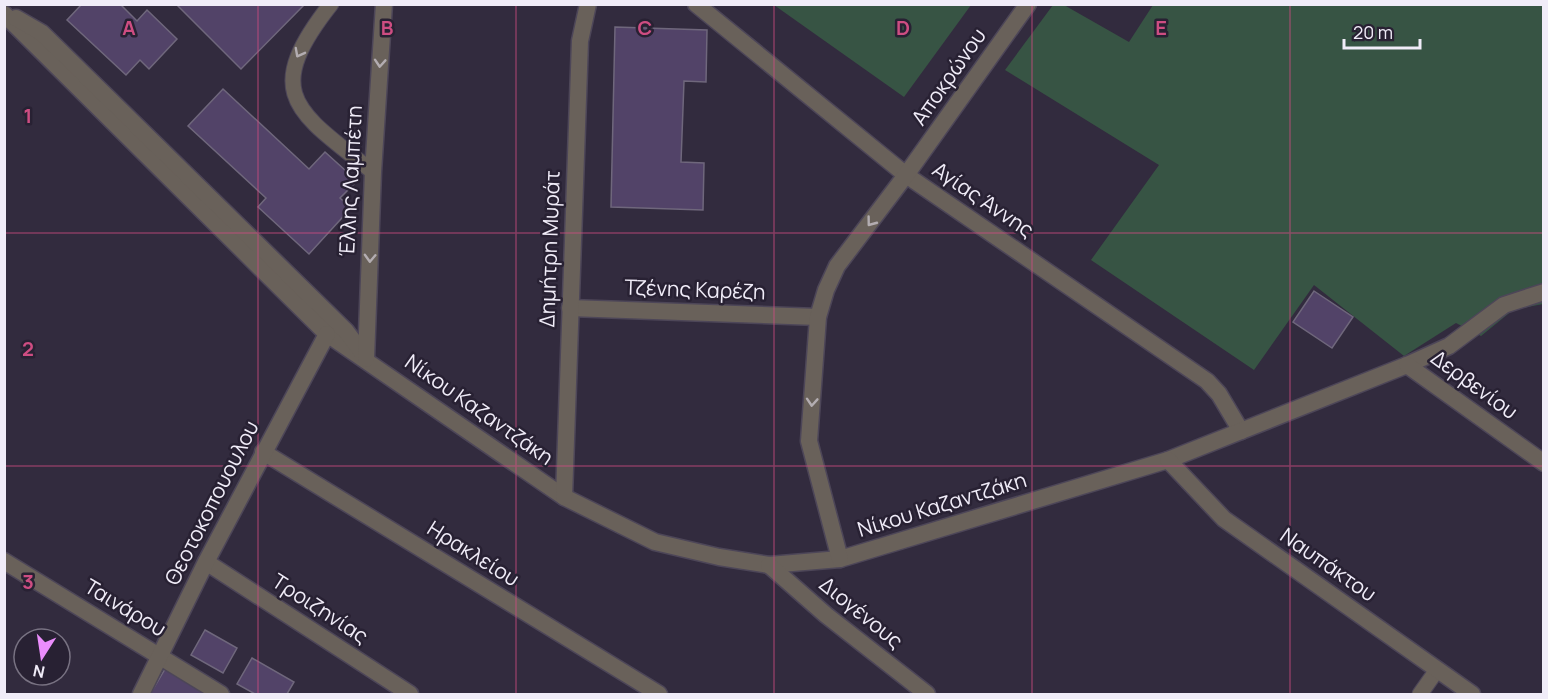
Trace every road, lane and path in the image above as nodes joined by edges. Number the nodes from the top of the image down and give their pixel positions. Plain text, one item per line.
1 (8, 4) edge
2 (331, 4) edge
3 (384, 4) edge
4 (588, 4) edge
5 (696, 4) edge
6 (1028, 4) edge
7 (4, 13) edge
8 (373, 172) junction
9 (906, 175) junction
10 (1544, 292) edge
11 (570, 308) junction
12 (818, 317) junction
13 (327, 334) junction
14 (366, 359) junction
15 (1407, 365) junction
16 (1241, 431) junction
17 (263, 452) junction
18 (1168, 460) junction
19 (1544, 463) edge
20 (564, 497) junction
21 (840, 559) junction
22 (4, 561) edge
23 (206, 562) junction
24 (769, 565) junction
25 (160, 656) junction
26 (1437, 670) junction
27 (141, 694) edge
28 (221, 694) edge
29 (410, 694) edge
30 (659, 694) edge
31 (927, 694) edge
32 (1420, 694) edge
33 (1472, 694) edge

1 - 7 street
2 -> 8 lane
3 -> 8 street, Έλλης Λαμπέτη
4 - 11 street, Δημήτρη Μυράτ
5 - 9 street, Αγίας Άννης
6 - 9 street, Αποκρώνου
7 - 13 street, Νίκου Καζαντζάκη
7 - 14 street, Νίκου Καζαντζάκη
8 -> 14 street, Έλλης Λαμπέτη
9 -> 12 street, Αποκρώνου
9 - 16 street, Αγίας Άννης
10 - 15 street, Νίκου Καζαντζάκη
11 - 12 street, Τζένης Καρέζη
11 - 20 street, Δημήτρη Μυράτ
12 -> 21 street, Αποκρώνου
13 - 14 street, Νίκου Καζαντζάκη
13 - 17 street, Θεοτοκοπουουλου
14 - 20 street, Νίκου Καζαντζάκη
15 - 16 street, Νίκου Καζαντζάκη
15 - 19 street, Δερβενίου
16 - 18 street, Νίκου Καζαντζάκη
17 - 23 street, Θεοτοκοπουουλου
17 - 30 street, Ηρακλείου
18 - 21 street, Νίκου Καζαντζάκη
18 - 26 street, Ναυπάκτου
20 - 24 street, Νίκου Καζαντζάκη
21 - 24 street, Νίκου Καζαντζάκη
22 - 25 street, Ταινάρου
23 - 25 street, Θεοτοκοπουουλου
23 - 29 street, Τροιζηνίας
24 - 31 street, Διογένους
25 - 27 street, Θεοτοκοπουουλου
25 - 28 street, Ταινάρου
26 - 32 lane
26 - 33 street, Ναυπάκτου

